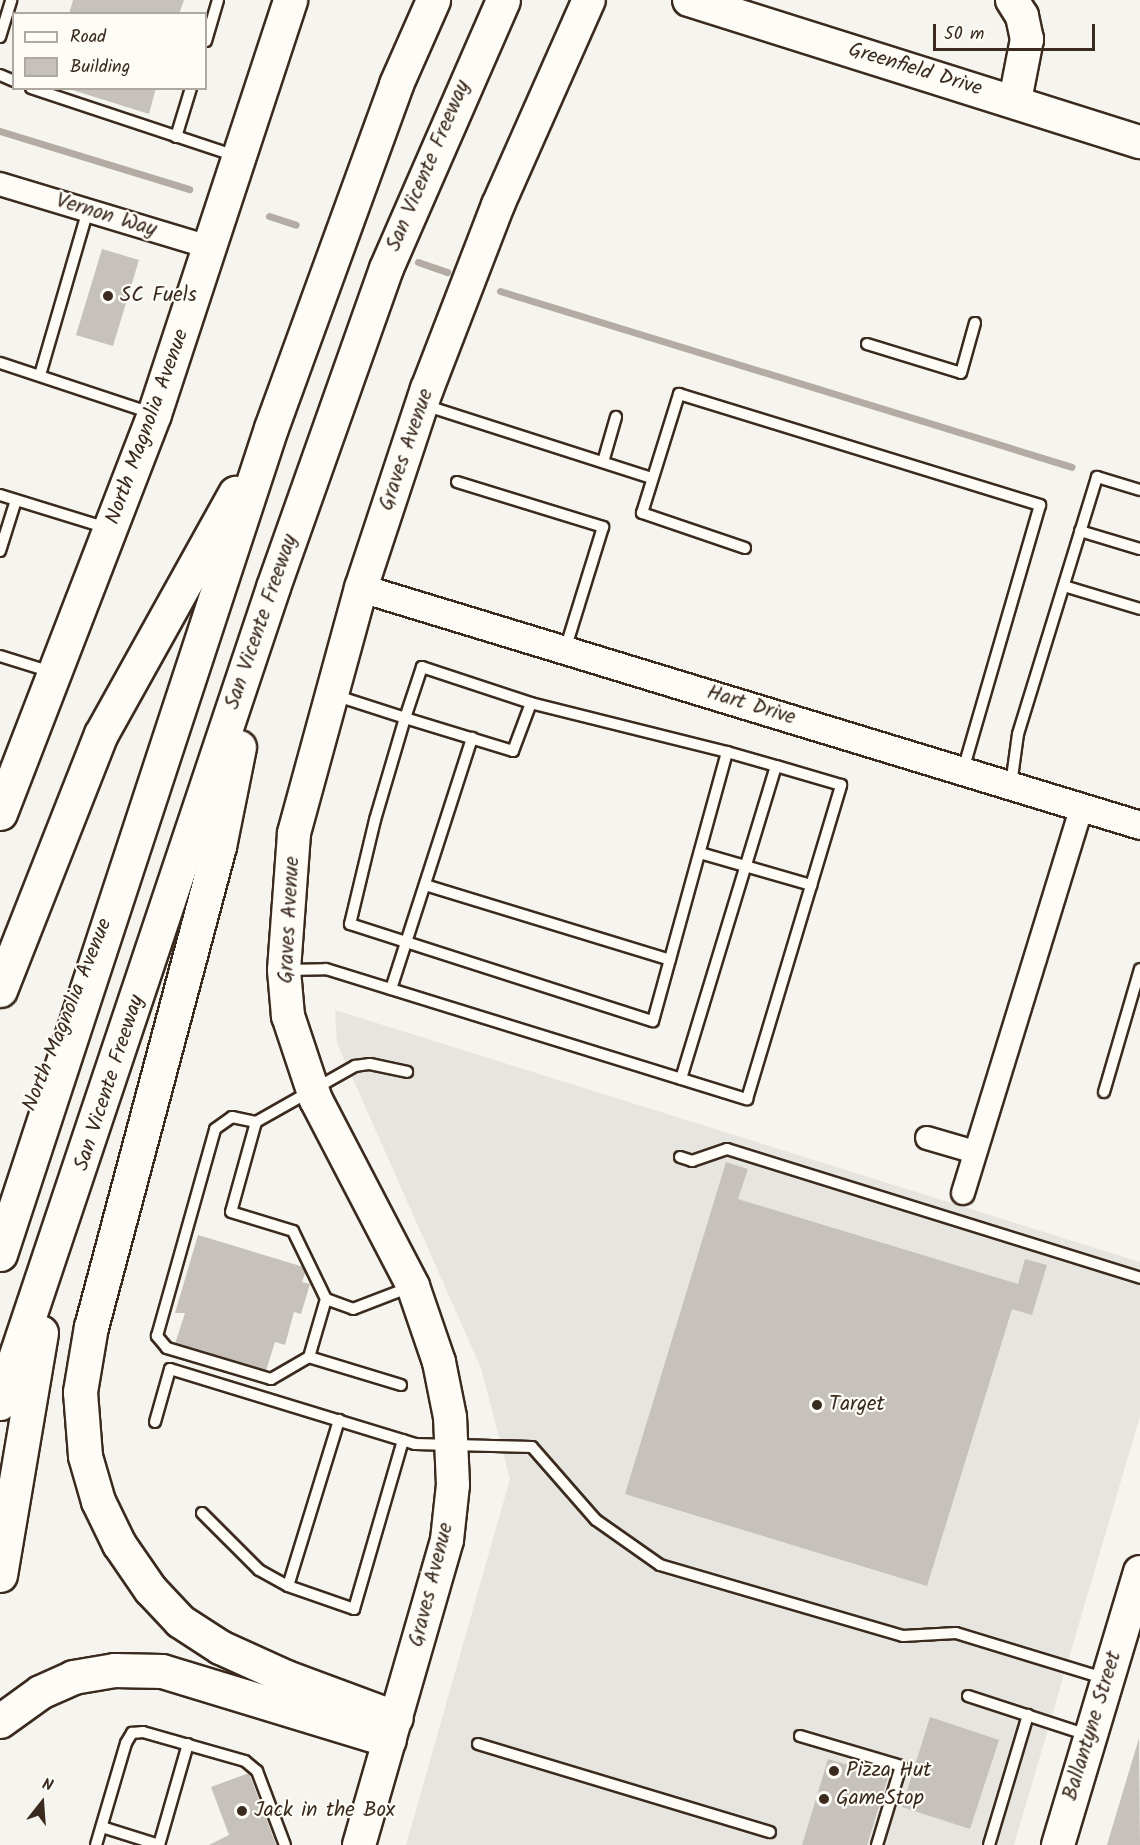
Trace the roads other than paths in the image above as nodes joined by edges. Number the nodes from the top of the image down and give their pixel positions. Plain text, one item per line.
1 (11, 0) edge
2 (218, 0) edge
3 (290, 0) edge
4 (433, 0) edge
5 (503, 0) edge
6 (589, 0) edge
7 (689, 0) edge
8 (1011, 0) edge
9 (0, 37) edge
10 (207, 38) edge
11 (37, 90) edge
12 (190, 90) edge
13 (1015, 100) junction
14 (176, 137) junction
15 (1140, 142) edge
16 (238, 157) junction
17 (0, 184) edge
18 (88, 210) junction
19 (212, 248) junction
20 (975, 323) dead end
21 (867, 344) dead end
22 (0, 363) edge
23 (40, 375) junction
24 (422, 405) junction
25 (154, 414) junction
26 (616, 417) dead end
27 (271, 428) junction
28 (603, 462) junction
29 (652, 478) junction
30 (457, 482) dead end
31 (1140, 490) edge
32 (0, 495) edge
33 (16, 500) junction
34 (111, 529) junction
35 (1080, 531) junction
36 (745, 548) dead end
37 (1140, 549) edge
38 (0, 551) edge
39 (1064, 586) junction
40 (273, 587) junction
41 (361, 588) junction
42 (1140, 609) edge
43 (565, 650) junction
44 (0, 656) edge
45 (55, 674) junction
46 (331, 694) junction
47 (531, 703) junction
48 (405, 718) junction
49 (472, 738) junction
50 (727, 753) junction
51 (776, 766) junction
52 (963, 770) junction
53 (1011, 785) junction
54 (1082, 806) junction
55 (0, 813) edge
56 (1140, 825) edge
57 (136, 842) junction
58 (700, 854) junction
59 (746, 866) junction
60 (425, 885) junction
61 (811, 885) junction
62 (407, 942) junction
63 (670, 960) junction
64 (1140, 969) edge
65 (284, 970) junction
66 (391, 989) junction
67 (0, 990) edge
68 (407, 1072) dead end
69 (681, 1079) junction
70 (313, 1089) junction
71 (1104, 1092) dead end
72 (256, 1122) junction
73 (927, 1138) dead end
74 (975, 1152) junction
75 (680, 1157) dead end
76 (0, 1188) edge
77 (963, 1194) dead end
78 (0, 1254) edge
79 (53, 1256) junction
80 (1140, 1278) edge
81 (413, 1286) junction
82 (326, 1299) junction
83 (309, 1357) junction
84 (400, 1385) dead end
85 (0, 1403) edge
86 (339, 1420) junction
87 (155, 1422) dead end
88 (403, 1440) junction
89 (451, 1442) junction
90 (202, 1513) dead end
91 (1140, 1572) edge
92 (0, 1575) edge
93 (288, 1587) junction
94 (1107, 1680) junction
95 (968, 1696) dead end
96 (1029, 1715) junction
97 (0, 1721) edge
98 (393, 1729) junction
99 (800, 1736) dead end
100 (1090, 1736) junction
101 (188, 1744) junction
102 (478, 1744) dead end
103 (102, 1827) junction
104 (770, 1832) dead end
105 (96, 1845) edge
106 (159, 1845) edge
107 (285, 1845) edge
108 (359, 1845) edge
109 (877, 1845) edge
110 (989, 1845) edge
111 (1058, 1845) edge

1 - 9 lane
2 - 10 lane
3 - 16 main road, North Magnolia Avenue
4 - 27 main road
5 - 40 main road, San Vicente Freeway
6 - 24 main road, Graves Avenue
7 - 13 main road, Greenfield Drive
8 - 13 main road
11 - 14 lane
12 - 14 lane
13 - 15 main road, Greenfield Drive
14 - 16 lane
16 - 19 main road, North Magnolia Avenue
17 - 18 street, Vernon Way
18 - 19 street, Vernon Way
18 - 23 lane
19 - 25 main road, North Magnolia Avenue
20 - 21 lane
22 - 23 lane
23 - 25 lane
24 - 28 lane
24 - 41 main road, Graves Avenue
25 - 34 main road, North Magnolia Avenue
26 - 28 lane
27 - 57 main road
27 - 67 main road
28 - 29 lane
29 - 36 lane
29 - 52 lane
30 - 43 lane
31 - 35 lane
32 - 33 lane
33 - 34 lane
33 - 38 lane
34 - 45 main road, North Magnolia Avenue
35 - 37 lane
35 - 39 lane
39 - 42 lane
39 - 53 lane
40 - 79 main road, San Vicente Freeway
40 - 98 main road
41 - 43 street, Hart Drive
41 - 46 main road, Graves Avenue
43 - 52 street, Hart Drive
44 - 45 lane
45 - 55 main road, North Magnolia Avenue
46 - 48 lane
46 - 65 main road, Graves Avenue
47 - 48 lane
47 - 49 lane
47 - 50 lane
48 - 49 lane
48 - 62 lane
49 - 60 lane
50 - 51 lane
50 - 58 lane
51 - 59 lane
51 - 61 lane
52 - 53 street, Hart Drive
53 - 54 street, Hart Drive
54 - 56 street, Hart Drive
54 - 74 street
57 - 76 main road, North Magnolia Avenue
57 - 78 main road
58 - 59 lane
58 - 63 lane
59 - 61 lane
59 - 69 lane
60 - 62 lane
60 - 63 lane
61 - 69 lane
62 - 63 lane
62 - 66 lane
64 - 71 lane
65 - 66 lane
65 - 70 main road, Graves Avenue
66 - 69 lane
68 - 70 lane
70 - 72 lane
70 - 81 main road, Graves Avenue
72 - 82 lane
72 - 83 lane
73 - 74 street
74 - 77 street
75 - 80 lane
79 - 85 main road
79 - 92 main road
81 - 82 lane
81 - 89 main road, Graves Avenue
82 - 83 lane
83 - 84 lane
86 - 87 lane
86 - 88 lane
86 - 93 lane
88 - 89 lane
88 - 93 lane
89 - 94 lane
89 - 98 main road, Graves Avenue
90 - 93 lane
91 - 94 main road, Ballantyne Street
94 - 100 main road, Ballantyne Street
95 - 96 lane
96 - 100 lane
96 - 110 lane
97 - 98 main road
98 - 108 main road, Graves Avenue
99 - 109 lane
100 - 111 main road, Ballantyne Street
101 - 103 lane
101 - 106 lane
101 - 107 lane
102 - 104 lane
103 - 105 lane
103 - 106 lane

